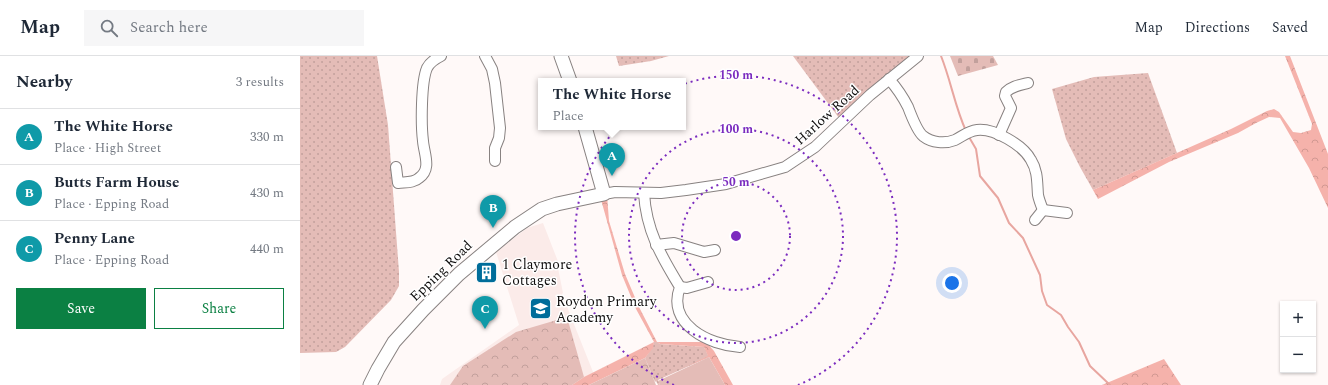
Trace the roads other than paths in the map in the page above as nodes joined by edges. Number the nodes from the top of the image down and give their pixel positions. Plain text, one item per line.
1 (441, 56) edge
2 (485, 56) edge
3 (561, 56) edge
4 (918, 56) edge
5 (569, 78) edge
6 (889, 79) junction
7 (1028, 83) dead end
8 (586, 130) edge
9 (999, 135) junction
10 (495, 161) dead end
11 (396, 167) dead end
12 (644, 193) junction
13 (604, 194) junction
14 (1043, 210) junction
15 (1067, 213) dead end
16 (1035, 220) dead end
17 (656, 245) junction
18 (715, 250) dead end
19 (708, 282) dead end
20 (680, 287) junction
21 (740, 347) dead end
22 (370, 385) edge

1 - 11 street
2 - 10 street
3 - 5 main road
4 - 6 street, Harlow Road
6 - 9 street
6 - 12 street, Harlow Road
7 - 9 street
8 - 13 main road
9 - 14 street
12 - 13 street, Harlow Road
12 - 17 street
13 - 22 main road, Epping Road
14 - 15 street
14 - 16 street
17 - 18 street
17 - 20 street
19 - 20 street
20 - 21 street

